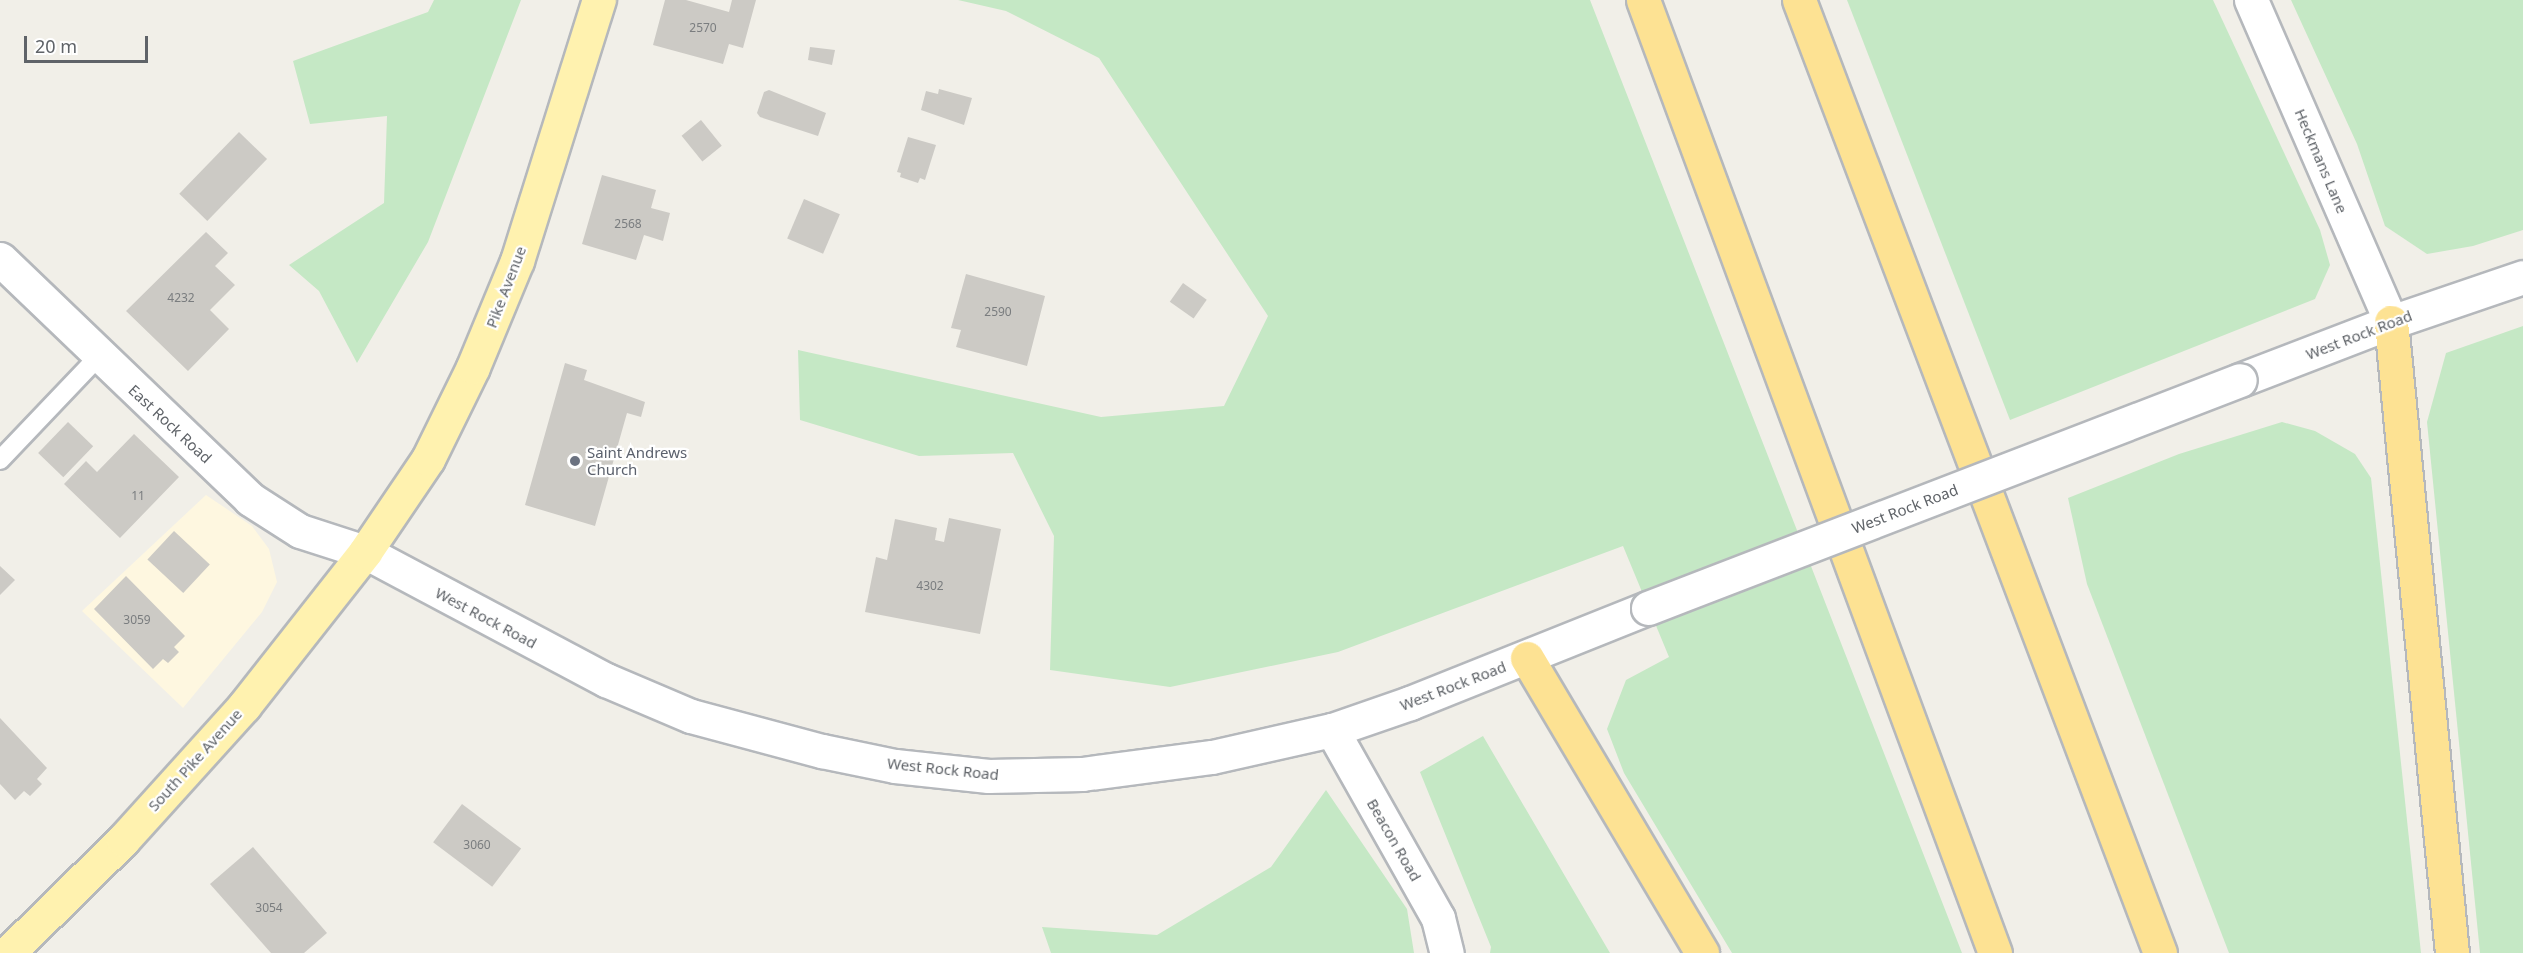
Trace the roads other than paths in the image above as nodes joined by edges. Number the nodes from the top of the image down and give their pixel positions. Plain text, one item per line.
1 (599, 0) edge
2 (1643, 0) edge
3 (1799, 0) edge
4 (2251, 0) edge
5 (0, 259) edge
6 (2523, 277) edge
7 (2391, 322) junction
8 (98, 357) junction
9 (0, 460) edge
10 (365, 552) junction
11 (1527, 658) junction
12 (1332, 730) junction
13 (8, 953) edge
14 (1447, 953) edge
15 (1702, 953) edge
16 (1995, 953) edge
17 (2160, 953) edge
18 (2452, 953) edge

1 - 10 main road, Pike Avenue
2 - 16 highway
3 - 17 highway
4 - 7 street, Heckmans Lane
5 - 8 street, East Rock Road
6 - 7 street, West Rock Road
7 - 11 street, West Rock Road, bridge
7 - 18 highway
8 - 9 lane
8 - 10 street, East Rock Road
10 - 12 street, West Rock Road
10 - 13 main road, South Pike Avenue
11 - 12 street, West Rock Road
11 - 15 highway
12 - 14 street, Beacon Road

